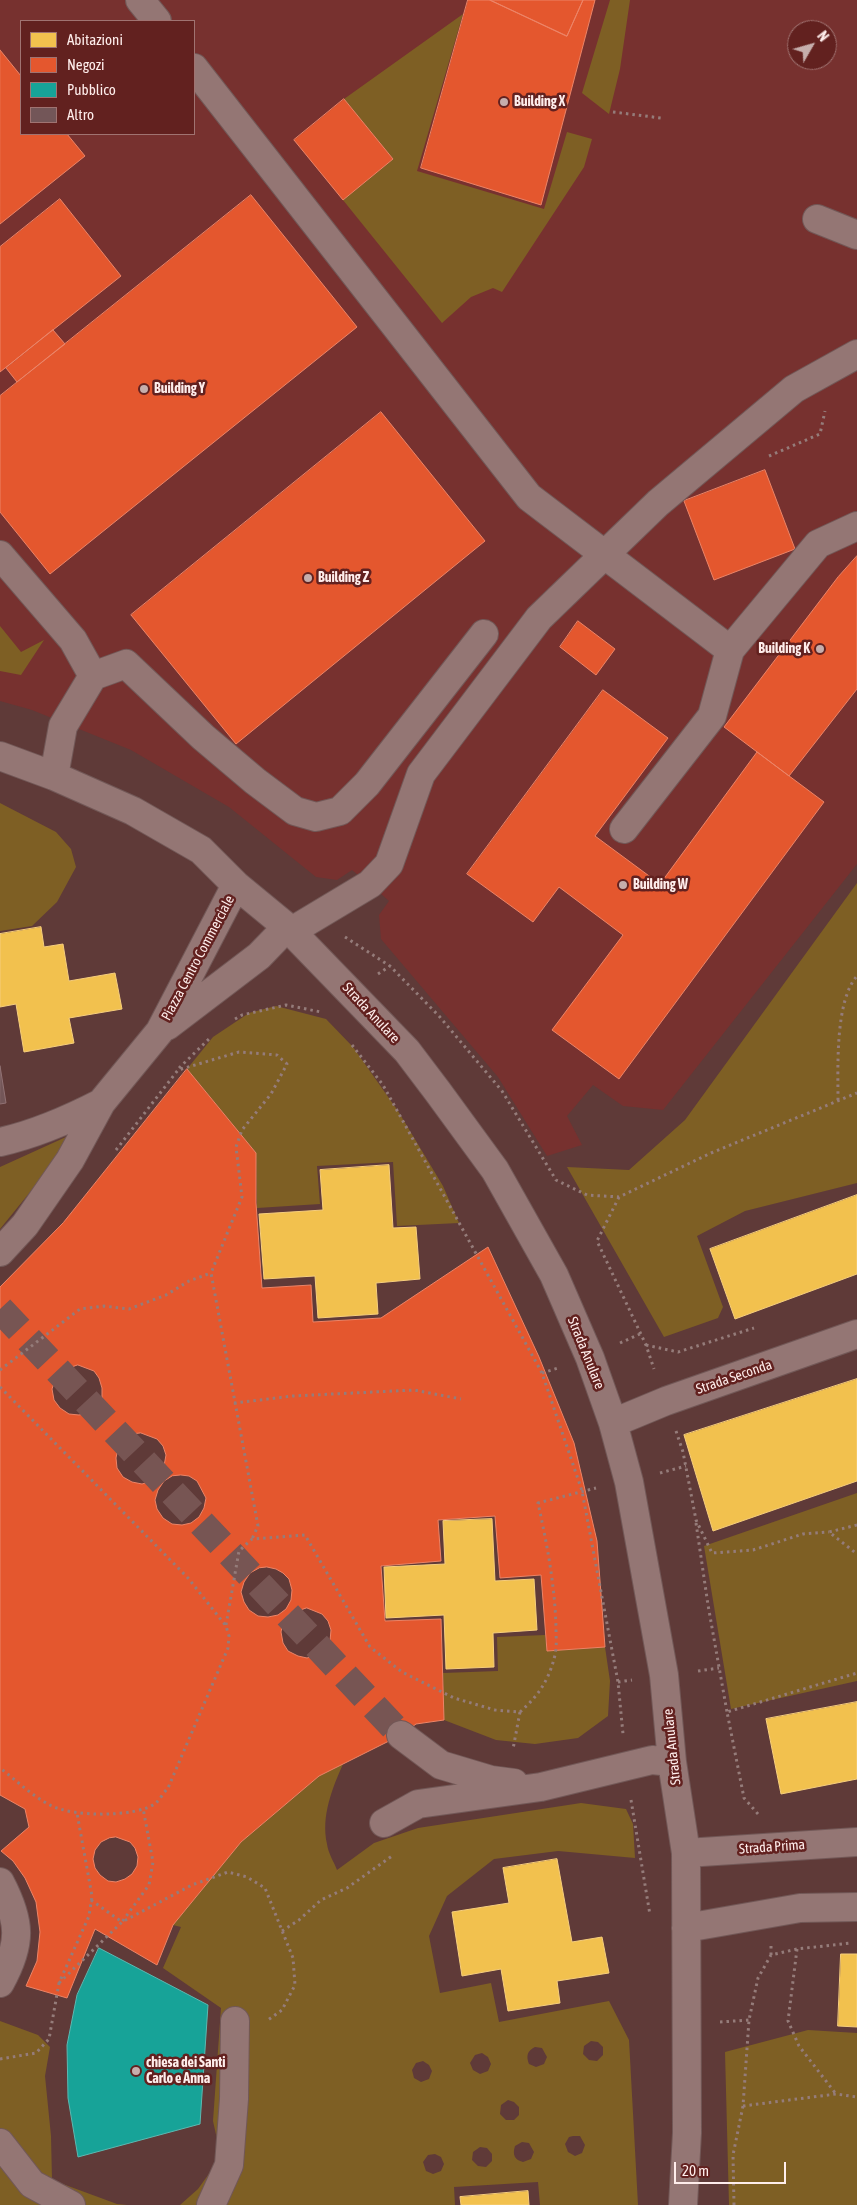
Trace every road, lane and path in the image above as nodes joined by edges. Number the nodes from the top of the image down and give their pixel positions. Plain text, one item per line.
1 (140, 0) edge
2 (156, 20) edge
3 (195, 69) edge
4 (613, 112) dead end
5 (661, 118) dead end
6 (817, 219) dead end
7 (857, 235) edge
8 (857, 354) edge
9 (681, 494) dead end
10 (857, 526) edge
11 (0, 555) edge
12 (609, 558) junction
13 (484, 634) dead end
14 (730, 650) junction
15 (93, 676) junction
16 (0, 756) edge
17 (54, 776) junction
18 (624, 829) dead end
19 (236, 886) junction
20 (288, 929) junction
21 (340, 933) dead end
22 (390, 966) junction
23 (857, 976) edge
24 (354, 994) junction
25 (229, 1023) dead end
26 (160, 1031) junction
27 (211, 1037) dead end
28 (346, 1038) dead end
29 (178, 1070) junction
30 (857, 1093) edge
31 (838, 1100) junction
32 (101, 1103) junction
33 (149, 1106) dead end
34 (0, 1142) edge
35 (0, 1252) edge
36 (211, 1273) junction
37 (754, 1328) dead end
38 (857, 1334) edge
39 (646, 1344) dead end
40 (0, 1370) edge
41 (0, 1387) edge
42 (461, 1399) dead end
43 (234, 1403) junction
44 (612, 1423) junction
45 (582, 1491) junction
46 (696, 1520) dead end
47 (857, 1525) edge
48 (252, 1539) junction
49 (857, 1554) edge
50 (226, 1626) junction
51 (857, 1673) edge
52 (520, 1712) junction
53 (727, 1712) junction
54 (401, 1734) tunnel mouth
55 (623, 1739) dead end
56 (672, 1762) junction
57 (0, 1768) edge
58 (506, 1782) junction
59 (541, 1787) junction
60 (630, 1792) dead end
61 (623, 1801) dead end
62 (632, 1801) junction
63 (143, 1808) junction
64 (77, 1813) junction
65 (384, 1823) dead end
66 (857, 1842) edge
67 (762, 1847) junction
68 (400, 1851) dead end
69 (686, 1853) junction
70 (0, 1882) edge
71 (91, 1900) junction
72 (857, 1907) edge
73 (770, 1912) junction
74 (122, 1922) junction
75 (652, 1924) dead end
76 (686, 1928) junction
77 (282, 1931) junction
78 (857, 1942) edge
79 (798, 1948) junction
80 (771, 1955) junction
81 (0, 1983) edge
82 (59, 1983) junction
83 (235, 2026) joint
84 (0, 2059) edge
85 (836, 2094) junction
86 (857, 2098) edge
87 (743, 2106) junction
88 (0, 2143) edge
89 (71, 2205) edge
90 (211, 2205) edge
91 (682, 2205) edge
92 (734, 2205) edge

1 - 2 street
3 - 12 street
4 - 5 path
6 - 7 street
8 - 20 street, Piazza Centro Commerciale
9 - 12 street
10 - 14 street
11 - 15 street
12 - 14 street
13 - 15 street
14 - 18 street
15 - 17 street
16 - 17 street, Strada Anulare
17 - 19 street, Strada Anulare
19 - 20 street, Strada Anulare
19 - 26 street, Piazza Centro Commerciale
20 - 24 street, Strada Anulare
20 - 26 street, Piazza Centro Commerciale
21 - 22 path
22 - 24 path
22 - 31 path
23 - 31 path
24 - 25 path
24 - 44 street, Strada Anulare
26 - 32 street, Piazza Centro Commerciale
27 - 29 path
28 - 45 path
29 - 33 path
29 - 36 path
30 - 31 path
32 - 34 street, Piazza Centro Commerciale
32 - 35 street, Piazza Centro Commerciale
36 - 40 path
36 - 43 path
37 - 39 path
38 - 44 street, Strada Seconda
41 - 50 path
42 - 43 path
43 - 48 path
44 - 56 street, Strada Anulare
45 - 52 path
45 - 55 path
46 - 53 path
47 - 49 path
48 - 50 path
48 - 52 path
50 - 63 path
51 - 53 path
52 - 58 path
53 - 67 path
54 - 58 street
56 - 59 street
56 - 69 street, Strada Anulare
57 - 64 path
58 - 59 street
59 - 65 street
60 - 62 path
61 - 62 path
62 - 75 path
63 - 64 path
63 - 74 path
64 - 71 path
66 - 67 street, Strada Prima
67 - 69 street, Strada Prima
68 - 77 path
69 - 76 street, Strada Anulare
70 - 81 street
71 - 74 path
71 - 82 path
72 - 73 street
73 - 76 street
73 - 80 path
74 - 77 path
74 - 82 path
76 - 91 street, Strada Anulare
77 - 83 path
78 - 79 path
79 - 80 path
79 - 85 path
80 - 87 path
82 - 84 path
83 - 90 street
85 - 86 path
85 - 87 path
87 - 92 path
88 - 89 street

